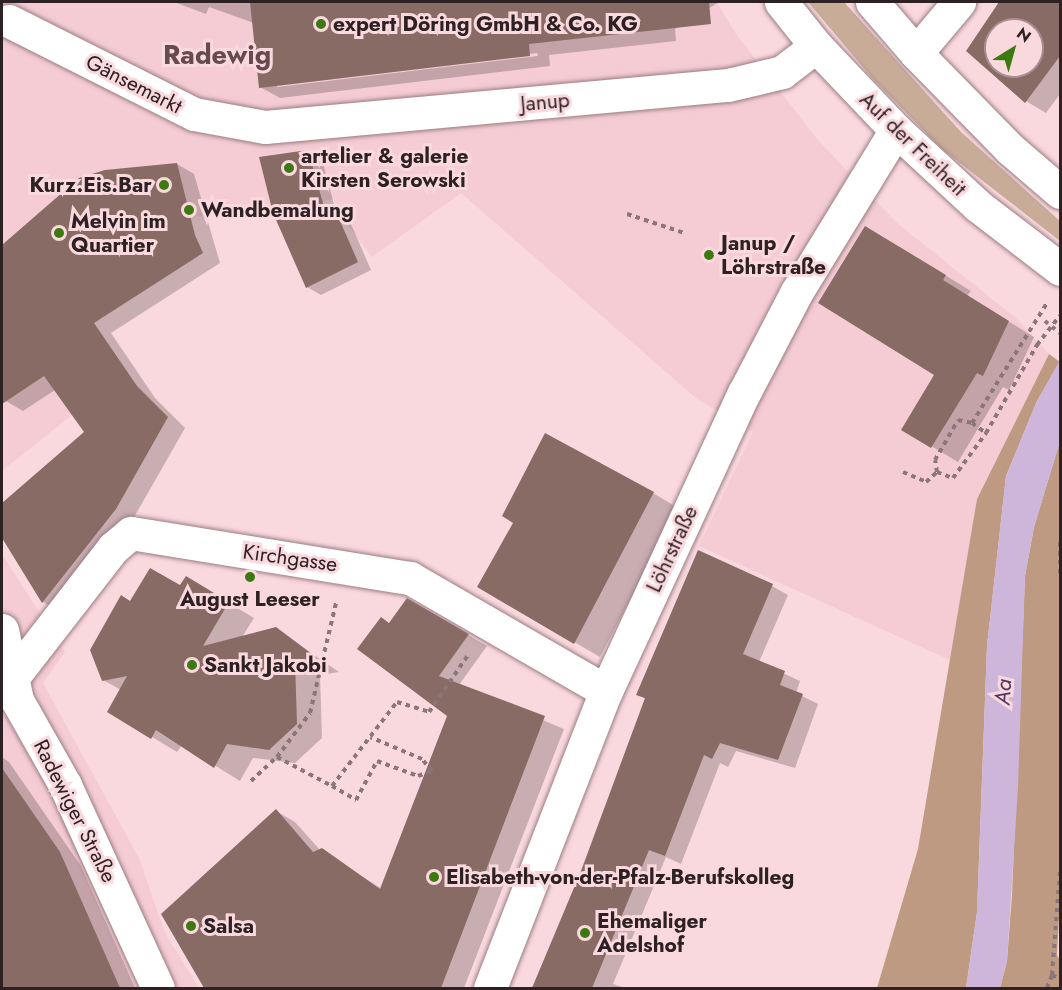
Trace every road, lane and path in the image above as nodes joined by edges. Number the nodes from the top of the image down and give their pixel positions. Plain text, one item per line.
1 (781, 2) edge
2 (873, 2) edge
3 (959, 2) edge
4 (9, 20) edge
5 (816, 46) junction
6 (916, 54) junction
7 (265, 127) joint
8 (896, 130) junction
9 (1060, 192) edge
10 (627, 214) dead end
11 (684, 233) dead end
12 (1060, 269) edge
13 (1049, 299) dead end
14 (1060, 316) edge
15 (1045, 321) dead end
16 (1060, 333) edge
17 (972, 423) junction
18 (986, 433) junction
19 (903, 472) dead end
20 (937, 472) junction
21 (1060, 542) edge
22 (344, 566) junction
23 (1060, 573) edge
24 (490, 624) junction
25 (2, 630) edge
26 (606, 691) junction
27 (10, 694) edge
28 (370, 737) junction
29 (277, 757) junction
30 (251, 781) dead end
31 (332, 786) junction
32 (1060, 871) edge
33 (1052, 975) junction
34 (1060, 979) edge
35 (158, 988) edge
36 (490, 988) edge
37 (1047, 988) edge

1 - 5 street, Auf der Freiheit
2 - 6 street
3 - 6 street
4 - 7 street, Gänsemarkt
5 - 7 street, Janup
5 - 8 street, Auf der Freiheit
6 - 9 street
8 - 12 street, Auf der Freiheit
8 - 26 street, Löhrstraße
10 - 11 path
13 - 17 path
14 - 18 path
15 - 16 path, bridge
17 - 18 path
17 - 20 path
18 - 20 path
19 - 20 path
21 - 23 path
22 - 24 street, Kirchgasse
22 - 27 street, Kirchgasse
22 - 29 path
24 - 26 street, Kirchgasse
24 - 28 path
25 - 27 street, Radewiger Straße
26 - 36 street, Löhrstraße
27 - 35 street, Radewiger Straße
28 - 31 path
28 - 31 path
29 - 30 path
29 - 31 path
32 - 33 path
33 - 34 path
33 - 37 path

